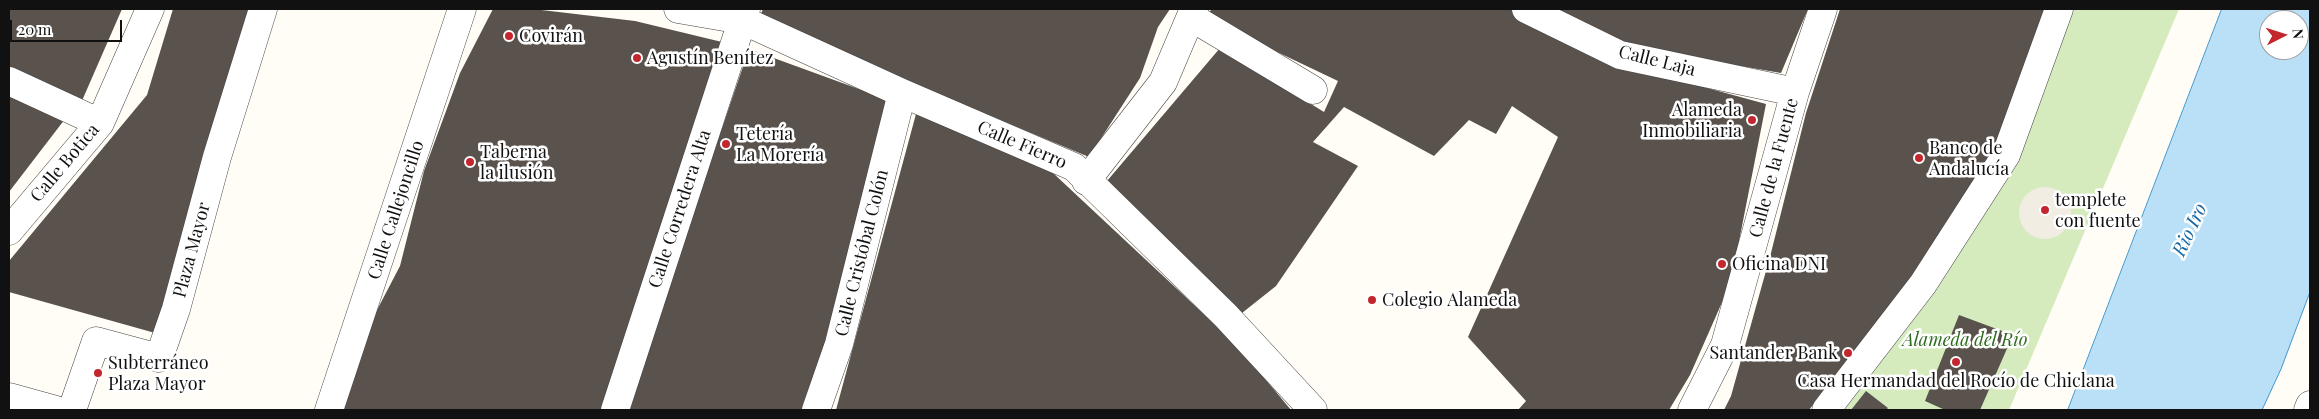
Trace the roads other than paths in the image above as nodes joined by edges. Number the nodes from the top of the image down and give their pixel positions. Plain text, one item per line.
1 (150, 9) edge
2 (263, 9) edge
3 (449, 9) edge
4 (462, 9) edge
5 (678, 9) edge
6 (1526, 9) edge
7 (1823, 9) edge
8 (2059, 9) edge
9 (1193, 13) edge
10 (744, 14) edge
11 (9, 81) edge
12 (1313, 90) dead end
13 (1795, 92) junction
14 (902, 94) junction
15 (100, 123) junction
16 (1086, 181) junction
17 (9, 231) edge
18 (9, 396) edge
19 (2310, 404) edge
20 (56, 410) edge
21 (72, 410) edge
22 (320, 410) edge
23 (329, 410) edge
24 (615, 410) edge
25 (816, 410) edge
26 (1313, 410) edge
27 (1692, 410) edge
28 (1826, 410) edge
29 (2308, 410) edge

1 - 15 street, Calle Botica
2 - 21 street, Plaza Mayor
3 - 22 street
4 - 23 street, Calle Callejoncillo
5 - 10 street, Calle Fierro
6 - 13 street, Calle Laja
7 - 13 street, Calle de la Fuente
8 - 28 street
9 - 12 street
9 - 16 street
10 - 14 street, Calle Fierro
10 - 24 street, Calle Corredera Alta
11 - 15 street
13 - 27 street, Calle de la Fuente
14 - 16 street, Calle Fierro
14 - 25 street, Calle Cristóbal Colón
15 - 17 street, Calle Botica
16 - 26 street, Calle Fierro
18 - 20 street
19 - 29 street

